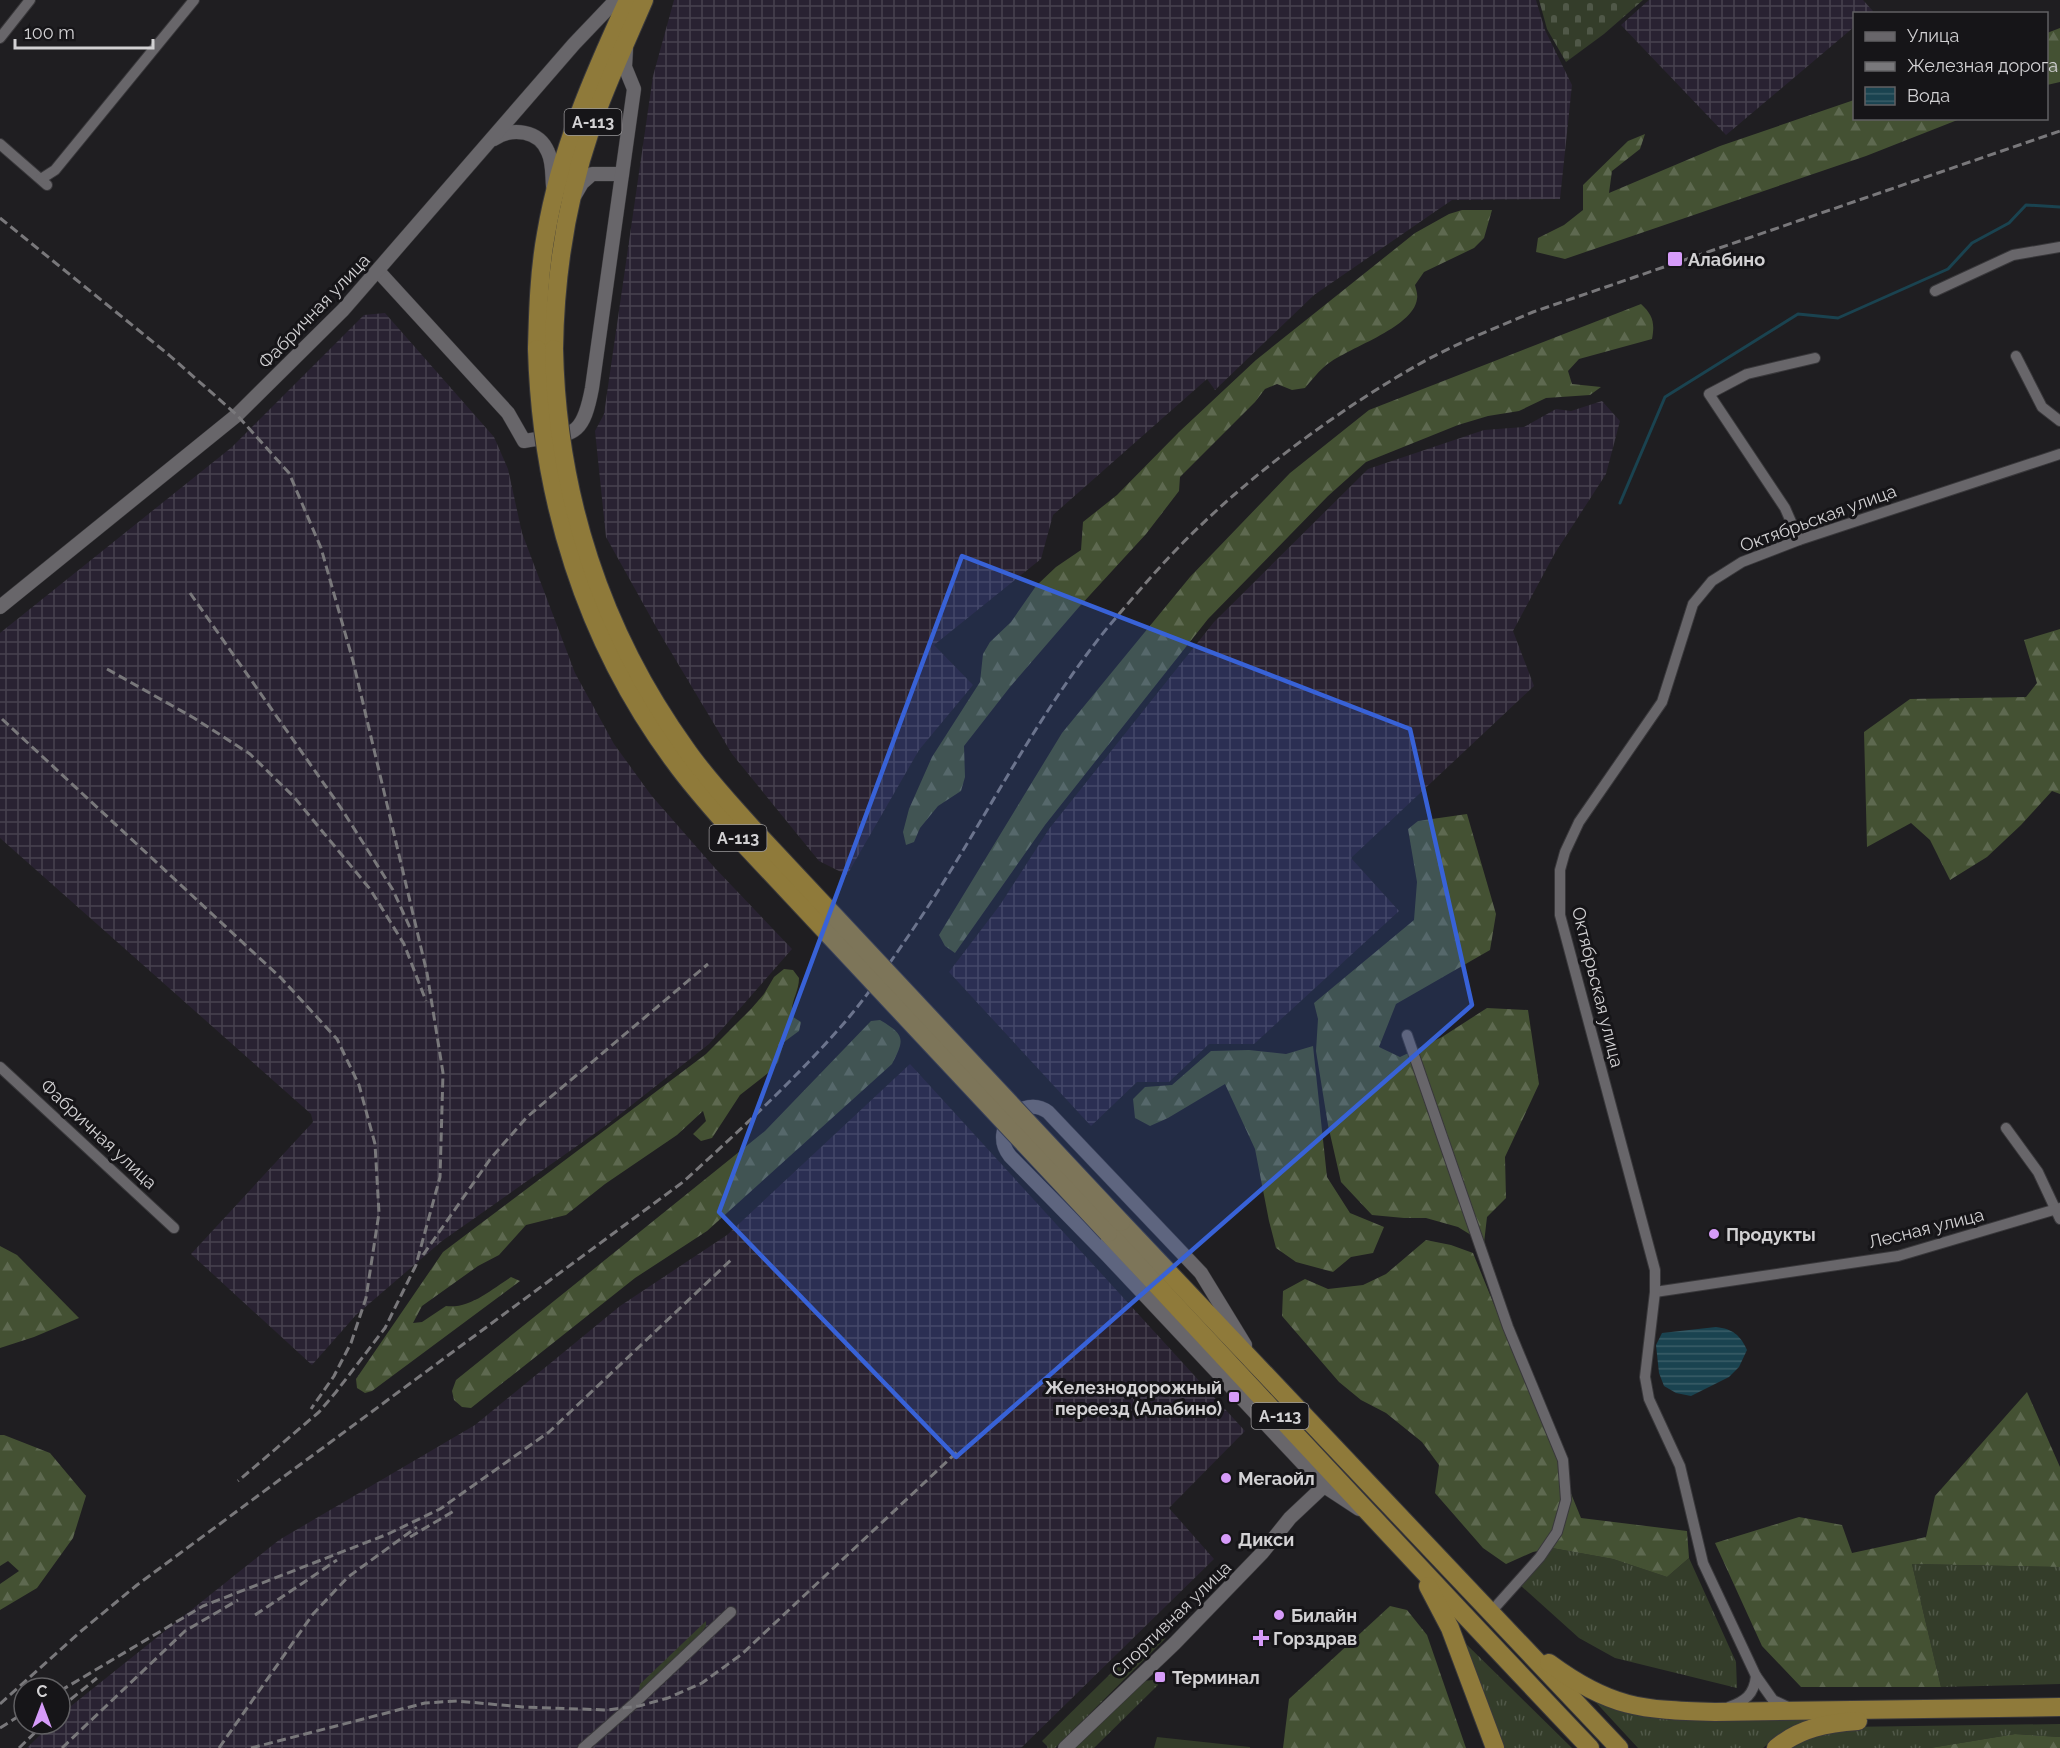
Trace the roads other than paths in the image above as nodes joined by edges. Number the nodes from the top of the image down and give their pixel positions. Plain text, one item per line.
1 (30, 0) edge
2 (194, 0) edge
3 (616, 0) edge
4 (628, 0) edge
5 (644, 0) edge
6 (629, 35) junction
7 (0, 38) edge
8 (0, 144) edge
9 (485, 146) junction
10 (622, 174) junction
11 (553, 199) junction
12 (567, 212) junction
13 (2060, 247) edge
14 (379, 272) junction
15 (1935, 291) dead end
16 (546, 349) junction
17 (2016, 356) dead end
18 (1815, 358) dead end
19 (2060, 421) edge
20 (2060, 453) edge
21 (1799, 540) junction
22 (0, 607) edge
23 (1407, 1035) dead end
24 (0, 1067) edge
25 (2006, 1128) dead end
26 (2059, 1212) edge
27 (1114, 1227) junction
28 (174, 1228) dead end
29 (1655, 1292) junction
30 (1183, 1313) junction
31 (1217, 1372) junction
32 (1286, 1398) junction
33 (1324, 1486) junction
34 (1376, 1520) junction
35 (1418, 1566) junction
36 (731, 1612) dead end
37 (1496, 1620) junction
38 (1756, 1676) junction
39 (2060, 1707) edge
40 (1805, 1711) junction
41 (1715, 1712) junction
42 (2060, 1717) edge
43 (583, 1748) edge
44 (1065, 1748) edge
45 (1495, 1748) edge
46 (1590, 1748) edge
47 (1618, 1748) edge
48 (1776, 1748) edge

1 - 7 street
2 - 8 street
3 - 9 street, Фабричная улица
4 - 11 highway, А-113
5 - 6 highway, А-113
6 - 10 street
6 - 12 highway, А-113
9 - 11 street
9 - 14 street, Фабричная улица
10 - 12 street
10 - 14 street
11 - 16 highway, А-113
12 - 16 highway, А-113
13 - 15 street
14 - 22 street, Фабричная улица
16 - 27 highway, А-113, bridge
17 - 19 street
18 - 21 street
20 - 21 street, Октябрьская улица
21 - 29 street, Октябрьская улица
23 - 37 street
24 - 28 street, Фабричная улица
25 - 26 street
26 - 29 street, Лесная улица
27 - 30 highway, А-113
27 - 32 highway, А-113
29 - 38 street, Октябрьская улица
30 - 31 street
30 - 34 highway, А-113
31 - 32 street
31 - 33 street
32 - 37 highway, А-113
33 - 34 street
33 - 44 street, Спортивная улица
34 - 35 highway, А-113
35 - 45 highway
35 - 46 highway, А-113
36 - 43 street
37 - 41 highway
37 - 47 highway, А-113
38 - 40 street, Октябрьская улица
38 - 41 street
39 - 40 highway
40 - 41 highway
42 - 48 highway

